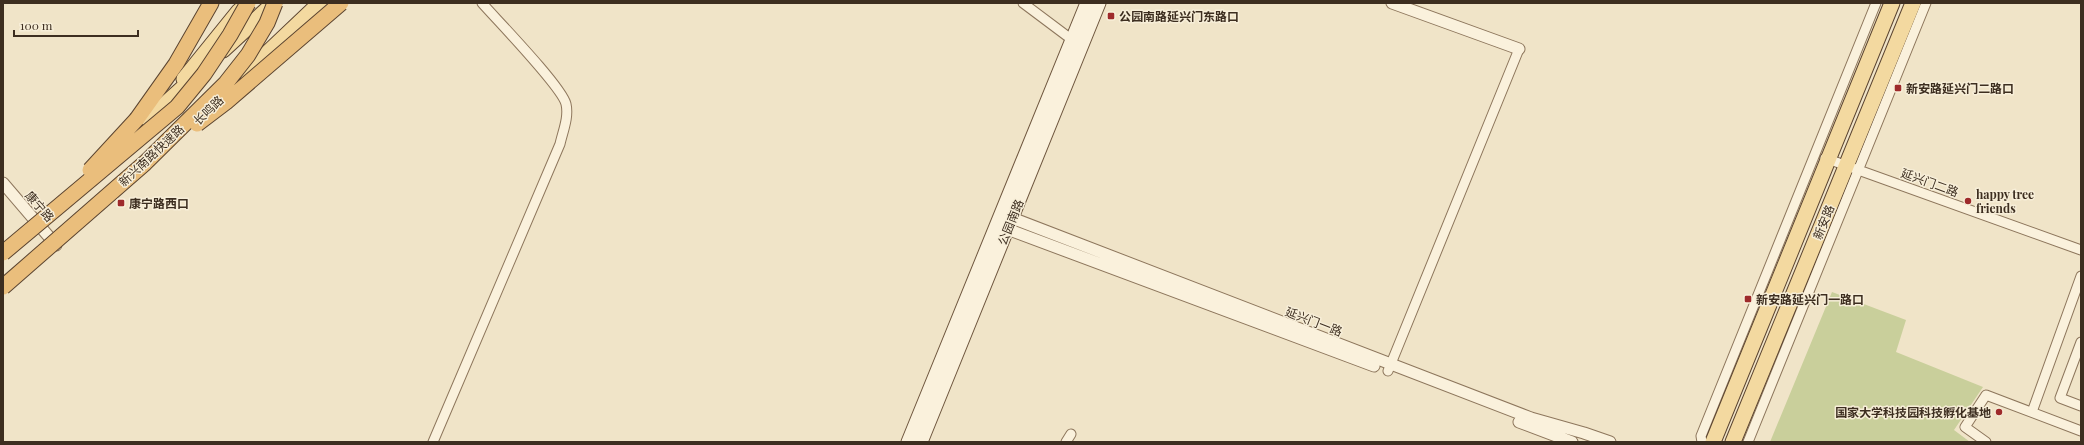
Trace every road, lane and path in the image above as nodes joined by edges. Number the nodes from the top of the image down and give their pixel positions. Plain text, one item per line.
1 (212, 3) edge
2 (248, 3) edge
3 (275, 3) edge
4 (320, 3) edge
5 (341, 3) edge
6 (482, 3) edge
7 (1023, 3) edge
8 (1087, 3) edge
9 (1099, 3) edge
10 (1392, 3) edge
11 (1876, 3) edge
12 (1892, 3) edge
13 (1913, 3) edge
14 (1926, 3) edge
15 (1077, 43) junction
16 (1518, 49) joint
17 (160, 110) junction
18 (1822, 156) junction
19 (145, 163) junction
20 (1852, 168) junction
21 (3, 183) edge
22 (56, 208) junction
23 (34, 219) junction
24 (1010, 223) junction
25 (56, 245) junction
26 (3, 246) edge
27 (2081, 250) edge
28 (3, 253) edge
29 (2081, 276) edge
30 (3, 287) edge
31 (3, 292) edge
32 (2081, 342) edge
33 (1389, 368) junction
34 (2081, 406) edge
35 (2032, 412) junction
36 (2081, 431) edge
37 (1071, 434) dead end
38 (433, 442) edge
39 (908, 442) edge
40 (921, 442) edge
41 (1066, 442) edge
42 (1572, 442) edge
43 (1610, 442) edge
44 (1702, 442) edge
45 (1713, 442) edge
46 (1733, 442) edge
47 (1748, 442) edge
48 (1986, 442) edge

1 - 22 highway, bridge
2 - 17 main road
2 - 22 highway, 新兴南路快速路, bridge
3 - 17 main road
3 - 19 highway, 新兴南路快速路, bridge
4 - 25 main road, 长鸣路
5 - 19 highway, bridge
6 - 38 street
7 - 15 street
8 - 15 main road, 公园南路
9 - 15 main road, 公园南路
10 - 16 street
11 - 18 street
12 - 18 main road, 新安路
13 - 20 main road, 新安路
14 - 20 street
15 - 24 main road, 公园南路
15 - 39 main road, 公园南路
16 - 33 street
17 - 23 main road
18 - 20 street, 延兴门二路
18 - 44 street
18 - 45 main road, 新安路
19 - 30 highway, 新兴南路快速路, bridge
20 - 27 street, 延兴门二路
20 - 46 main road, 新安路
20 - 47 street
21 - 23 street, 康宁路
22 - 28 highway, 新兴南路快速路, bridge
23 - 25 street, 康宁路
23 - 26 main road
24 - 33 street, 延兴门一路
24 - 40 main road, 公园南路
25 - 31 main road, 长鸣路
29 - 35 street
32 - 34 street
33 - 42 street, 延兴门一路
33 - 43 street, 延兴门一路
35 - 36 street
35 - 48 street
37 - 41 street

